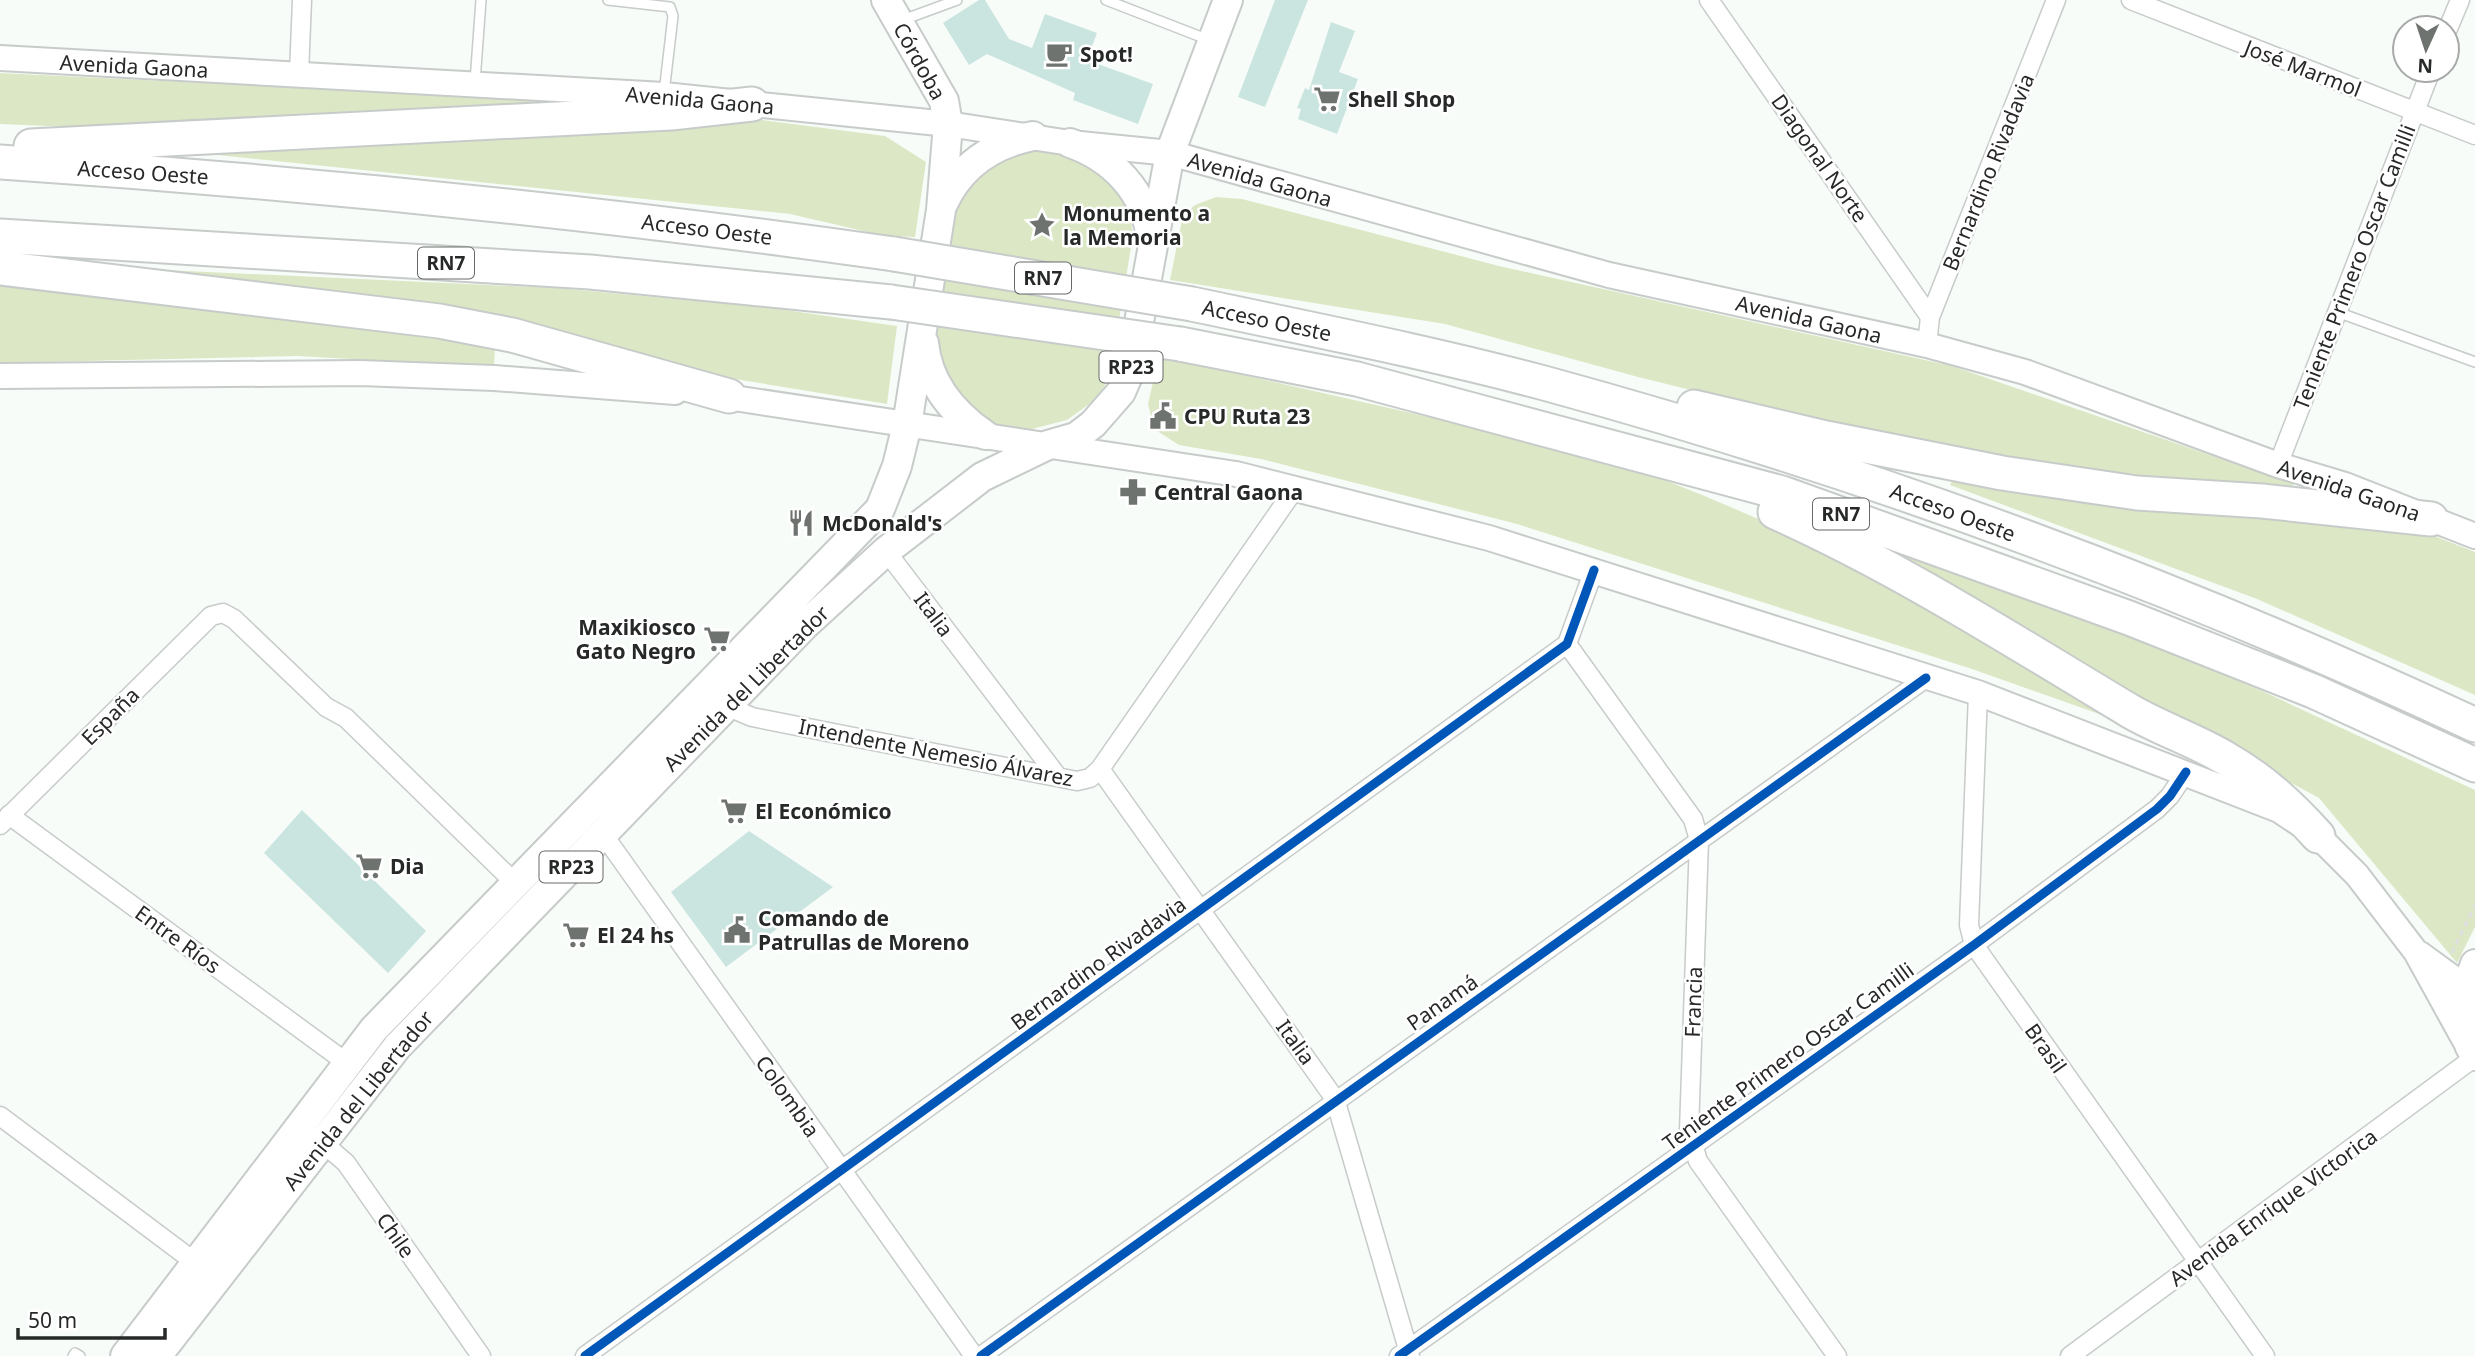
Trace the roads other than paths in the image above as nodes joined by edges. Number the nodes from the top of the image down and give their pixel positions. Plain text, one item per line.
1 (302, 0) edge
2 (481, 0) edge
3 (608, 0) edge
4 (957, 0) edge
5 (1106, 0) edge
6 (1228, 0) edge
7 (1709, 0) edge
8 (2056, 0) edge
9 (2131, 0) edge
10 (892, 11) edge
11 (1212, 41) junction
12 (0, 58) edge
13 (299, 74) junction
14 (2425, 84) edge
15 (475, 85) junction
16 (664, 95) junction
17 (752, 104) junction
18 (2414, 111) junction
19 (948, 124) junction
20 (2475, 135) edge
21 (1032, 136) junction
22 (1070, 143) junction
23 (0, 148) edge
24 (1170, 153) junction
25 (0, 162) edge
26 (941, 210) junction
27 (0, 236) edge
28 (1153, 248) junction
29 (0, 268) edge
30 (2337, 312) junction
31 (1930, 317) junction
32 (922, 330) junction
33 (1927, 345) junction
34 (2475, 362) edge
35 (0, 376) edge
36 (1544, 383) junction
37 (729, 396) junction
38 (906, 425) junction
39 (985, 435) junction
40 (1048, 445) junction
41 (1611, 445) junction
42 (2278, 465) junction
43 (1294, 490) junction
44 (2431, 519) junction
45 (2475, 536) edge
46 (886, 551) junction
47 (1594, 570) junction
48 (1567, 644) junction
49 (1926, 678) junction
50 (1978, 693) junction
51 (726, 706) junction
52 (2475, 725) edge
53 (2475, 765) edge
54 (1100, 769) junction
55 (2186, 772) junction
56 (1058, 777) junction
57 (5, 820) edge
58 (603, 834) junction
59 (1699, 840) junction
60 (2328, 845) junction
61 (514, 882) junction
62 (1202, 909) junction
63 (1974, 945) junction
64 (2416, 952) junction
65 (2472, 983) edge
66 (2472, 1051) edge
67 (347, 1063) junction
68 (1335, 1100) junction
69 (0, 1116) edge
70 (300, 1124) junction
71 (323, 1143) junction
72 (1692, 1146) junction
73 (842, 1172) junction
74 (196, 1263) junction
75 (2197, 1264) junction
76 (1406, 1354) edge
77 (73, 1356) edge
78 (80, 1356) edge
79 (125, 1356) edge
80 (157, 1356) edge
81 (481, 1356) edge
82 (585, 1356) edge
83 (974, 1356) edge
84 (981, 1356) edge
85 (1837, 1356) edge
86 (2070, 1356) edge
87 (2265, 1356) edge

1 - 13 street
2 - 15 lane
3 - 16 lane
4 - 10 lane
5 - 11 lane
6 - 11 main road, Avenida del Libertador / RP23
7 - 31 street, Diagonal Norte
8 - 31 street, Bernardino Rivadavia
9 - 18 street, José Marmol
10 - 19 main road, Córdoba / RP23
11 - 24 main road, Avenida del Libertador / RP23
12 - 13 main road, Avenida Gaona
13 - 15 main road, Avenida Gaona
14 - 18 street, Teniente Primero Oscar Camilli
15 - 16 main road, Avenida Gaona
16 - 17 main road, Avenida Gaona
17 - 19 main road, Avenida Gaona
17 - 23 highway
18 - 20 street, José Marmol
18 - 30 street, Teniente Primero Oscar Camilli
19 - 21 main road, Avenida Gaona
19 - 26 main road, Avenida del Libertador / RP23
21 - 22 main road, Avenida Gaona
21 - 26 main road
22 - 24 main road, Avenida Gaona
22 - 28 main road
24 - 28 main road, Avenida del Libertador / RP23
24 - 33 main road, Avenida Gaona
25 - 36 highway, Acceso Oeste / RN7, bridge
26 - 32 main road, Avenida del Libertador / RP23
27 - 41 highway, Acceso Oeste / RN7, bridge
28 - 40 main road, Avenida del Libertador / RP23
29 - 37 highway
30 - 34 lane
30 - 42 street, Teniente Primero Oscar Camilli
31 - 33 street, Bernardino Rivadavia
32 - 38 main road, Avenida del Libertador / RP23
32 - 39 main road
33 - 42 main road, Avenida Gaona
35 - 37 main road
36 - 44 highway
36 - 52 highway, Acceso Oeste / RN7
37 - 38 main road
38 - 39 main road
38 - 61 main road, Avenida del Libertador / RP23
39 - 40 main road
40 - 43 main road
40 - 46 main road, Avenida del Libertador / RP23
41 - 53 highway, Acceso Oeste / RN7
41 - 60 highway
42 - 44 main road, Avenida Gaona
43 - 47 main road
43 - 54 street, Intendente Nemesio Álvarez
44 - 45 main road, Avenida Gaona
46 - 51 main road, Avenida del Libertador / RP23
46 - 56 street, Italia
47 - 48 street
47 - 49 main road
48 - 59 street, Francia
48 - 62 street, Bernardino Rivadavia
49 - 50 main road
49 - 59 street, Panamá
50 - 55 main road
50 - 63 street, Brasil
51 - 56 street, Intendente Nemesio Álvarez
51 - 58 main road, Avenida del Libertador / RP23
54 - 56 street, Intendente Nemesio Álvarez
54 - 62 street, Italia
55 - 60 main road
55 - 63 street, Teniente Primero Oscar Camilli
57 - 61 street, España
57 - 67 street, Entre Ríos
58 - 71 main road, Avenida del Libertador / RP23
58 - 73 street, Colombia
59 - 68 street, Panamá
59 - 72 street, Francia
60 - 64 main road
61 - 67 main road, Avenida del Libertador / RP23
62 - 68 street, Italia
62 - 73 street, Bernardino Rivadavia
63 - 72 street, Teniente Primero Oscar Camilli
63 - 75 street, Brasil
64 - 65 main road
64 - 66 main road
65 - 66 main road
66 - 75 street, Avenida Enrique Victorica
67 - 70 main road, Avenida del Libertador / RP23
68 - 76 street, Italia
68 - 84 street, Panamá
69 - 74 street
70 - 71 street, Chile
70 - 74 main road, Avenida del Libertador / RP23
71 - 80 main road, Avenida del Libertador / RP23
71 - 81 street, Chile
72 - 76 street, Teniente Primero Oscar Camilli
72 - 85 street, Francia
73 - 82 street, Bernardino Rivadavia
73 - 83 street, Colombia
74 - 79 main road, Avenida del Libertador / RP23
75 - 86 street, Avenida Enrique Victorica
75 - 87 street, Brasil
77 - 78 lane

